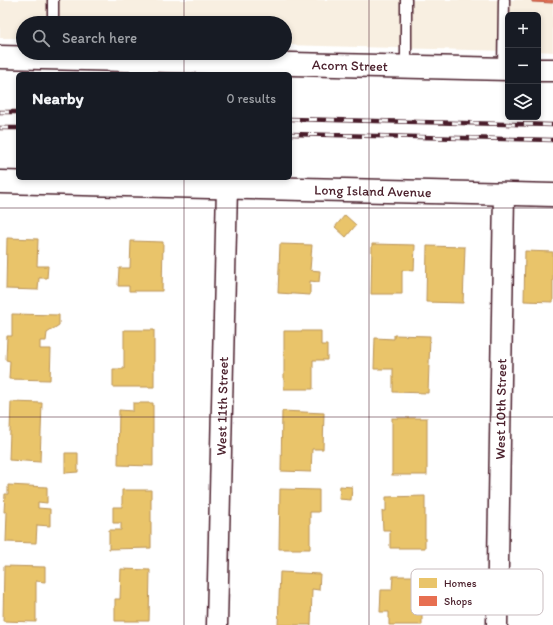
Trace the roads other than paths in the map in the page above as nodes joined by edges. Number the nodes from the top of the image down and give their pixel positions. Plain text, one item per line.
1 (53, 0) edge
2 (406, 0) edge
3 (504, 0) edge
4 (52, 16) edge
5 (505, 48) edge
6 (0, 57) edge
7 (16, 57) edge
8 (181, 60) edge
9 (406, 67) junction
10 (505, 69) edge
11 (541, 70) edge
12 (553, 70) edge
13 (0, 182) edge
14 (227, 187) junction
15 (504, 194) junction
16 (553, 195) edge
17 (498, 569) edge
18 (497, 615) edge
19 (217, 625) edge
20 (497, 625) edge

1 - 4 lane
2 - 9 lane
3 - 5 lane
6 - 7 street, Acorn Street
8 - 9 street, Acorn Street
9 - 10 street, Acorn Street
11 - 12 street
13 - 14 street, Long Island Avenue
14 - 15 street, Long Island Avenue
14 - 19 street, West 11th Street
15 - 16 street, Long Island Avenue
15 - 17 street, West 10th Street
18 - 20 street, West 10th Street

